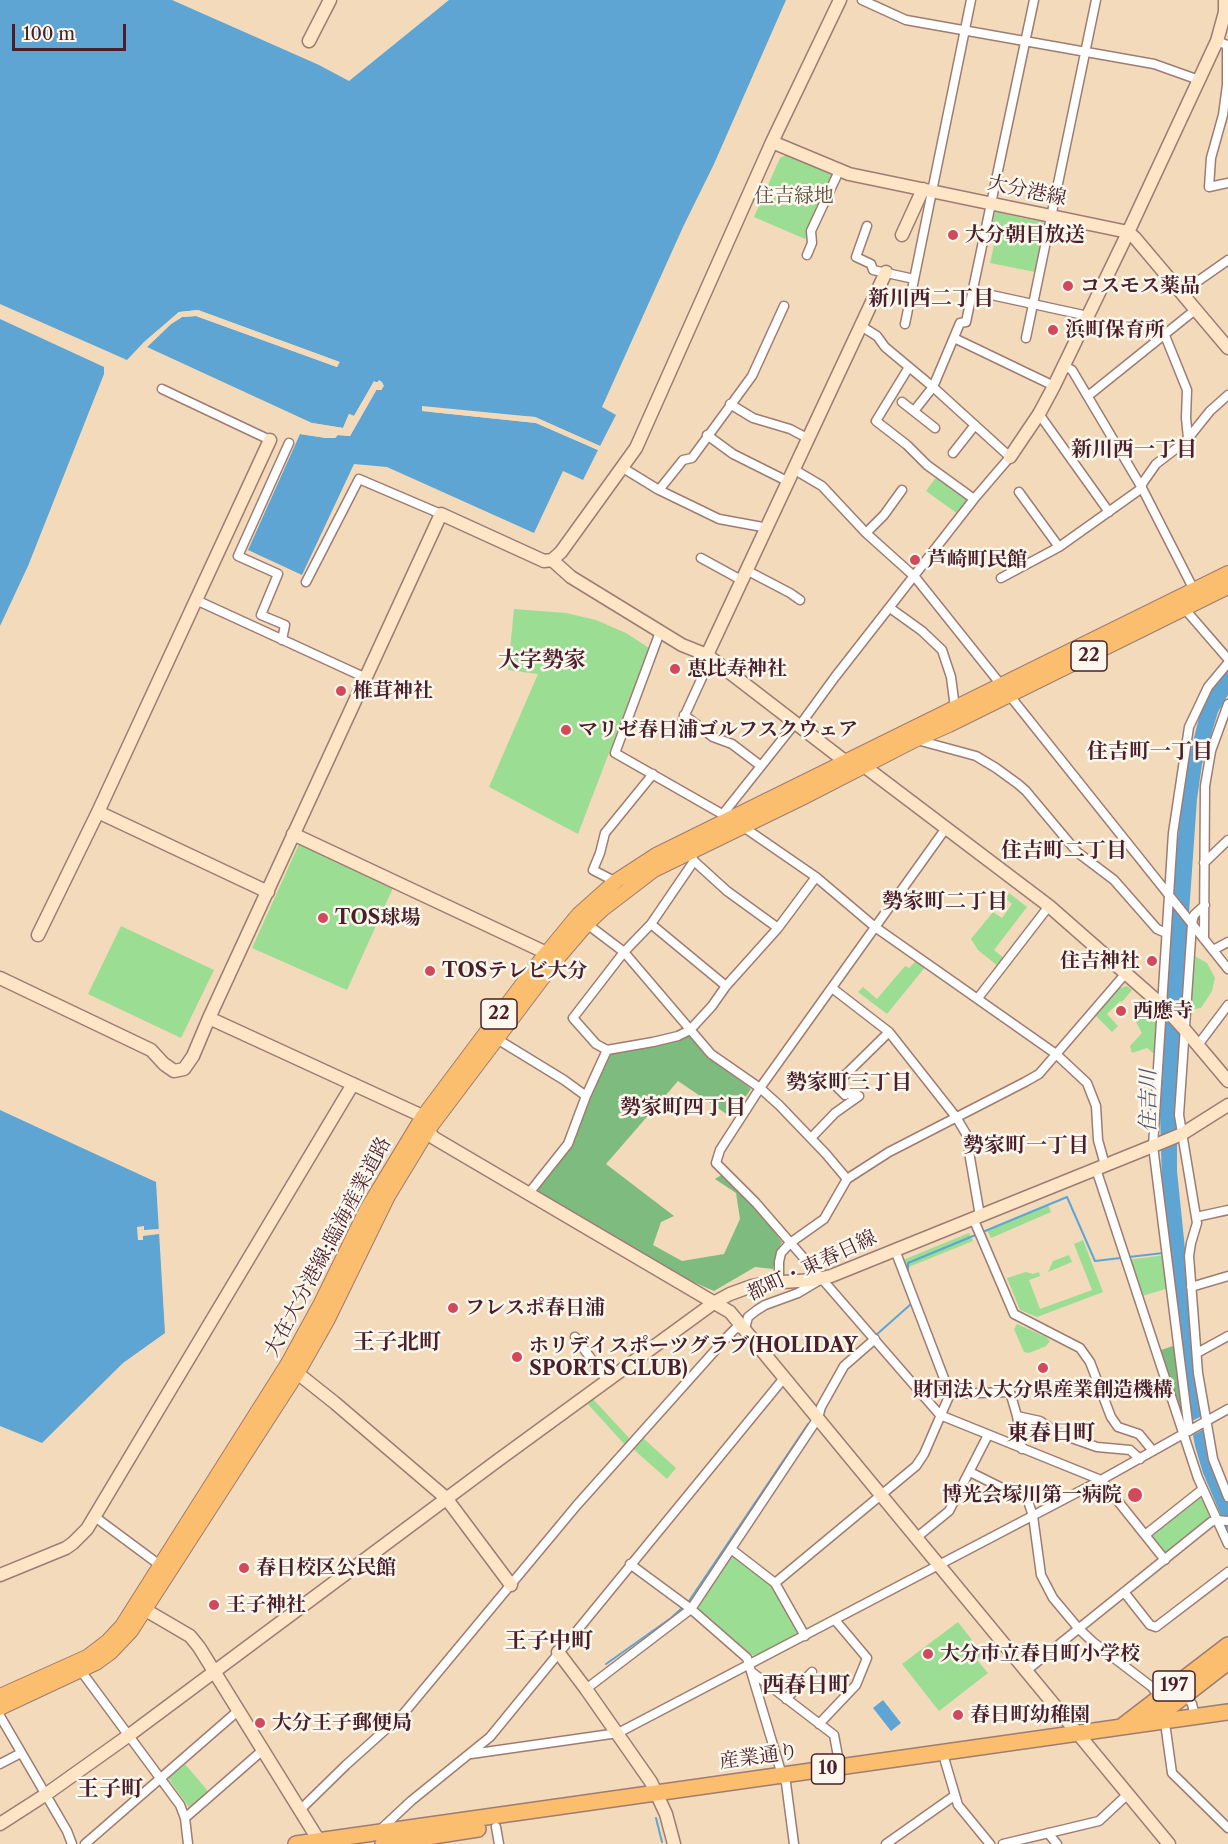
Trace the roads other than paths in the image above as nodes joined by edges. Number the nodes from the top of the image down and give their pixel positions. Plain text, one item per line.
1 (330, 0) edge
2 (840, 0) edge
3 (862, 0) edge
4 (971, 0) edge
5 (1034, 0) edge
6 (1096, 0) edge
7 (1225, 0) edge
8 (965, 31) junction
9 (309, 41) dead end
10 (1025, 41) junction
11 (1216, 41) junction
12 (1085, 51) junction
13 (1199, 80) junction
14 (1227, 85) edge
15 (772, 142) junction
16 (839, 171) junction
17 (1228, 183) edge
18 (927, 190) junction
19 (992, 204) junction
20 (1051, 216) junction
21 (867, 226) dead end
22 (1128, 232) junction
23 (902, 235) dead end
24 (807, 255) dead end
25 (1228, 260) edge
26 (886, 273) junction
27 (914, 279) junction
28 (973, 291) junction
29 (1181, 293) junction
30 (1033, 304) junction
31 (784, 306) dead end
32 (1195, 310) junction
33 (1088, 316) junction
34 (905, 324) dead end
35 (861, 326) junction
36 (1164, 333) junction
37 (954, 338) junction
38 (1026, 338) dead end
39 (1228, 348) edge
40 (1064, 366) junction
41 (909, 368) junction
42 (1054, 386) junction
43 (933, 387) junction
44 (162, 389) dead end
45 (1228, 395) edge
46 (1088, 396) junction
47 (902, 402) dead end
48 (730, 404) junction
49 (914, 411) junction
50 (1039, 414) junction
51 (975, 425) junction
52 (934, 428) dead end
53 (708, 435) junction
54 (1188, 438) junction
55 (270, 440) joint
56 (809, 440) junction
57 (289, 443) dead end
58 (952, 453) dead end
59 (1010, 457) junction
60 (922, 461) junction
61 (623, 468) junction
62 (916, 469) dead end
63 (795, 470) junction
64 (789, 483) junction
65 (1142, 488) junction
66 (659, 490) junction
67 (902, 490) dead end
68 (1019, 492) dead end
69 (974, 499) junction
70 (1109, 512) junction
71 (441, 514) junction
72 (768, 528) junction
73 (866, 533) junction
74 (1059, 546) junction
75 (701, 558) dead end
76 (552, 560) junction
77 (1228, 573) edge
78 (746, 576) junction
79 (915, 577) junction
80 (1001, 578) dead end
81 (306, 582) dead end
82 (1228, 587) edge
83 (1197, 596) junction
84 (196, 600) junction
85 (800, 600) dead end
86 (1181, 604) junction
87 (890, 608) junction
88 (660, 632) junction
89 (282, 640) junction
90 (709, 656) junction
91 (1228, 658) edge
92 (1228, 663) edge
93 (366, 678) junction
94 (1006, 690) junction
95 (1228, 704) edge
96 (955, 708) junction
97 (684, 715) junction
98 (798, 724) junction
99 (678, 730) dead end
100 (915, 740) junction
101 (846, 762) junction
102 (762, 766) junction
103 (864, 766) junction
104 (653, 774) junction
105 (98, 812) junction
106 (726, 816) junction
107 (742, 826) junction
108 (946, 828) junction
109 (293, 834) junction
110 (1228, 840) edge
111 (692, 856) junction
112 (1204, 863) junction
113 (816, 877) junction
114 (621, 886) junction
115 (268, 892) junction
116 (1170, 897) junction
117 (1049, 906) junction
118 (1205, 906) junction
119 (1191, 923) junction
120 (587, 924) junction
121 (651, 924) junction
122 (875, 927) junction
123 (778, 928) junction
124 (1166, 933) junction
125 (38, 935) dead end
126 (1204, 939) junction
127 (1228, 942) edge
128 (1213, 950) junction
129 (624, 952) junction
130 (552, 956) junction
131 (1228, 969) edge
132 (1126, 973) junction
133 (0, 978) edge
134 (726, 986) junction
135 (832, 988) junction
136 (978, 998) junction
137 (1228, 1005) edge
138 (1162, 1006) junction
139 (209, 1018) junction
140 (1185, 1029) junction
141 (690, 1030) junction
142 (888, 1032) junction
143 (497, 1039) junction
144 (1198, 1045) junction
145 (607, 1050) junction
146 (1056, 1054) junction
147 (1228, 1081) edge
148 (353, 1084) junction
149 (760, 1088) junction
150 (586, 1096) junction
151 (1228, 1105) edge
152 (956, 1117) junction
153 (425, 1124) junction
154 (1182, 1134) junction
155 (811, 1138) junction
156 (1153, 1146) junction
157 (1101, 1167) junction
158 (847, 1179) junction
159 (529, 1193) junction
160 (1228, 1210) edge
161 (977, 1217) junction
162 (1196, 1217) junction
163 (790, 1243) junction
164 (895, 1250) junction
165 (1228, 1276) edge
166 (822, 1278) junction
167 (779, 1282) junction
168 (1191, 1287) junction
169 (715, 1302) junction
170 (745, 1329) junction
171 (1228, 1336) edge
172 (575, 1338) dead end
173 (875, 1339) junction
174 (1197, 1353) junction
175 (293, 1369) junction
176 (784, 1378) junction
177 (607, 1380) junction
178 (950, 1394) junction
179 (1228, 1409) edge
180 (940, 1415) junction
181 (1017, 1416) junction
182 (818, 1418) junction
183 (1195, 1428) junction
184 (988, 1435) junction
185 (1022, 1449) junction
186 (1153, 1451) junction
187 (1140, 1459) junction
188 (970, 1472) junction
189 (1101, 1480) junction
190 (1203, 1489) junction
191 (880, 1494) junction
192 (1228, 1497) edge
193 (446, 1498) junction
194 (1033, 1516) junction
195 (95, 1518) junction
196 (1222, 1520) edge
197 (1144, 1535) junction
198 (916, 1538) junction
199 (1228, 1544) edge
200 (731, 1549) junction
201 (1165, 1560) junction
202 (630, 1564) junction
203 (938, 1565) junction
204 (161, 1566) junction
205 (1228, 1572) edge
206 (0, 1575) edge
207 (775, 1583) junction
208 (511, 1585) junction
209 (1124, 1592) junction
210 (141, 1607) junction
211 (691, 1609) junction
212 (835, 1620) junction
213 (1079, 1629) junction
214 (805, 1636) junction
215 (1228, 1645) edge
216 (558, 1652) junction
217 (1228, 1662) edge
218 (751, 1669) junction
219 (81, 1671) junction
220 (1026, 1671) junction
221 (216, 1672) junction
222 (812, 1672) dead end
223 (586, 1689) junction
224 (1186, 1695) junction
225 (0, 1696) edge
226 (1159, 1697) junction
227 (786, 1698) junction
228 (0, 1708) edge
229 (239, 1710) junction
230 (1228, 1712) edge
231 (0, 1716) edge
232 (1195, 1716) junction
233 (1228, 1721) edge
234 (1149, 1723) junction
235 (819, 1724) junction
236 (1166, 1730) junction
237 (1128, 1731) junction
238 (618, 1733) junction
239 (128, 1736) junction
240 (1081, 1737) junction
241 (264, 1749) junction
242 (21, 1753) junction
243 (471, 1754) junction
244 (945, 1761) junction
245 (0, 1764) edge
246 (840, 1767) junction
247 (161, 1779) junction
248 (784, 1779) junction
249 (1128, 1794) junction
250 (45, 1795) junction
251 (954, 1796) junction
252 (659, 1798) junction
253 (301, 1809) junction
254 (185, 1818) junction
255 (0, 1824) edge
256 (496, 1827) junction
257 (1228, 1828) edge
258 (1048, 1833) junction
259 (381, 1838) edge
260 (320, 1843) edge
261 (72, 1844) edge
262 (85, 1844) edge
263 (188, 1844) edge
264 (296, 1844) edge
265 (499, 1844) edge
266 (674, 1844) edge
267 (795, 1844) edge
268 (886, 1844) edge
269 (990, 1844) edge
270 (1003, 1844) edge
271 (1057, 1844) edge
272 (1169, 1844) edge

1 - 9 street
2 - 15 street
3 - 8 street
4 - 8 street
5 - 10 street
6 - 12 street
7 - 11 street
8 - 10 street
8 - 18 street
10 - 12 street
10 - 19 street
11 - 13 street
11 - 14 street
12 - 13 street
12 - 20 street
13 - 22 street
14 - 17 street
15 - 16 street, 大分港線
15 - 61 street
16 - 18 street, 大分港線
16 - 24 street
18 - 19 street, 大分港線
18 - 23 street
18 - 27 street
19 - 20 street, 大分港線
19 - 28 street
20 - 22 street, 大分港線
20 - 30 street
21 - 26 street
22 - 29 street
22 - 33 street
25 - 29 street
26 - 27 street
26 - 35 street
27 - 34 street
28 - 30 street
28 - 37 street
29 - 32 street
30 - 33 street
30 - 38 street
31 - 48 street
32 - 36 street
32 - 39 street
33 - 40 street
35 - 41 street
35 - 56 street
36 - 46 street
36 - 54 street
37 - 42 street
37 - 43 street
40 - 42 street
40 - 46 street
41 - 43 street
41 - 60 street
42 - 50 street
43 - 49 street
43 - 51 street
44 - 55 street
45 - 54 street
46 - 65 street
47 - 49 street
48 - 53 street
48 - 56 street
49 - 52 street
50 - 59 street
50 - 70 street
51 - 58 street
51 - 59 street
53 - 64 street
53 - 66 street
54 - 65 street
55 - 84 street
56 - 63 street
57 - 89 street
59 - 69 street
60 - 62 street
60 - 69 street
61 - 66 street
61 - 76 street
63 - 64 street
63 - 73 street
64 - 72 street
65 - 70 street
65 - 83 street
66 - 72 street
67 - 73 street
68 - 74 street
69 - 79 street
70 - 74 street
71 - 76 street
71 - 81 street
71 - 93 street
72 - 78 street
73 - 79 street
74 - 80 street
75 - 78 street
76 - 88 street
77 - 83 main road, 大在大分港線;臨海産業道路 / 22
78 - 85 street
78 - 90 street
79 - 87 street
79 - 94 street
82 - 83 main road, 大在大分港線;臨海産業道路 / 22
83 - 86 main road, 大在大分港線;臨海産業道路 / 22
84 - 89 street
84 - 105 street
86 - 91 street
86 - 94 main road, 大在大分港線;臨海産業道路 / 22
87 - 96 street
87 - 98 street
88 - 90 street
88 - 104 street
89 - 93 street
90 - 97 street
90 - 98 street
92 - 116 street
93 - 109 street
94 - 96 main road, 大在大分港線;臨海産業道路 / 22
94 - 100 main road, 大在大分港線;臨海産業道路 / 22
94 - 116 street
95 - 112 street
96 - 101 main road, 大在大分港線;臨海産業道路 / 22
97 - 99 street
97 - 102 street
98 - 101 street
98 - 102 street
100 - 103 main road, 大在大分港線;臨海産業道路 / 22
100 - 124 street
101 - 103 street
101 - 106 main road, 大在大分港線;臨海産業道路 / 22
102 - 106 street
103 - 107 main road, 大在大分港線;臨海産業道路 / 22
103 - 108 street
104 - 106 street
104 - 114 street
105 - 115 street
105 - 125 street
106 - 114 main road, 大在大分港線;臨海産業道路 / 22
107 - 111 main road, 大在大分港線;臨海産業道路 / 22
107 - 113 street
108 - 117 street
108 - 122 street
109 - 115 street
109 - 130 street
110 - 112 street
111 - 114 main road, 大在大分港線;臨海産業道路 / 22
111 - 121 street
111 - 123 street
112 - 118 street
113 - 122 street
113 - 123 street
114 - 120 main road, 大在大分港線;臨海産業道路 / 22
114 - 130 main road, 大在大分港線;臨海産業道路 / 22
115 - 139 street
116 - 119 street
116 - 124 street
117 - 132 street
117 - 136 street
118 - 119 street
118 - 126 street
119 - 126 street
119 - 140 street
120 - 129 street
120 - 130 main road, 大在大分港線;臨海産業道路 / 22
121 - 129 street
121 - 134 street
122 - 135 street
122 - 136 street
123 - 134 street
124 - 138 street
126 - 128 street
127 - 128 street
128 - 131 street
129 - 141 street
129 - 145 street
130 - 143 main road, 大在大分港線;臨海産業道路 / 22
130 - 153 main road, 大在大分港線;臨海産業道路 / 22
132 - 138 street
132 - 146 street
133 - 139 street
134 - 141 street
135 - 142 street
135 - 149 street
136 - 146 street
137 - 144 street
138 - 140 street
138 - 156 street
139 - 148 street
140 - 144 street
140 - 154 street
141 - 145 street
141 - 149 street
142 - 152 street
142 - 155 street
143 - 150 street
143 - 153 main road, 大在大分港線;臨海産業道路 / 22
144 - 147 street
145 - 150 street
146 - 152 street
146 - 157 street
148 - 153 street
148 - 195 street
149 - 155 street
149 - 163 street
150 - 159 street
151 - 154 street
152 - 158 street
152 - 161 street
153 - 159 street
153 - 175 main road, 大在大分港線;臨海産業道路 / 22
154 - 156 street, 都町・東春日線
154 - 162 street
155 - 158 street
156 - 157 street, 都町・東春日線
156 - 183 street
157 - 161 street, 都町・東春日線
157 - 183 street
158 - 163 street
159 - 169 street
160 - 162 street
161 - 164 street, 都町・東春日線
161 - 186 street
162 - 168 street
163 - 166 street
163 - 167 street
164 - 166 street, 都町・東春日線
164 - 178 street
165 - 168 street
166 - 167 street
166 - 170 street, 都町・東春日線
166 - 173 street
167 - 169 street
168 - 174 street
169 - 170 street
169 - 177 street
170 - 176 street
170 - 208 street, 都町・東春日線
171 - 174 street
172 - 177 street
173 - 180 street
173 - 182 street
174 - 183 street
175 - 193 street
175 - 204 main road, 大在大分港線;臨海産業道路 / 22
175 - 210 main road, 大在大分港線;臨海産業道路 / 22
176 - 182 street
176 - 202 street
177 - 193 street
178 - 180 street
178 - 181 street
179 - 183 street
180 - 184 street
180 - 191 street
181 - 185 street
181 - 187 street
182 - 191 street
182 - 200 street
183 - 186 street
183 - 190 street
183 - 192 street
184 - 185 street
184 - 188 street
185 - 189 street
186 - 187 street
187 - 189 street
188 - 194 street
188 - 198 street
189 - 194 street
189 - 197 street
190 - 196 street
190 - 197 street
191 - 198 street
191 - 207 street
193 - 208 street
193 - 221 street
194 - 203 street
194 - 213 street
195 - 204 street
195 - 206 street
196 - 199 street
196 - 201 street
197 - 201 street
198 - 203 street
200 - 207 street
200 - 211 street
201 - 209 street
202 - 211 street
202 - 216 street
203 - 212 street
203 - 220 street
204 - 210 main road, 大在大分港線;臨海産業道路 / 22
205 - 209 street
207 - 214 street
208 - 253 street, 都町・東春日線
209 - 213 street
210 - 219 main road, 大在大分港線;臨海産業道路 / 22
210 - 221 street
210 - 225 main road, 大在大分港線;臨海産業道路 / 22
211 - 218 street
211 - 223 street
212 - 214 street
212 - 235 street
213 - 220 street
213 - 226 street
214 - 218 street
215 - 226 highway, 197
216 - 223 street
216 - 243 street
217 - 224 highway, 197
218 - 227 street
218 - 238 street
218 - 248 street
219 - 228 main road, 大在大分港線;臨海産業道路 / 22
219 - 239 street
220 - 240 street
221 - 229 street
221 - 239 street
222 - 227 street
223 - 238 street
224 - 232 street
224 - 234 highway, 197
226 - 237 highway, 197
227 - 235 street
229 - 241 street
229 - 247 street
230 - 232 highway
231 - 242 street
232 - 234 highway
233 - 236 highway, 産業通り / 10
234 - 237 highway, 197
235 - 246 street
236 - 237 highway, 産業通り / 10
236 - 257 street
237 - 240 highway, 産業通り / 10
238 - 243 street
238 - 252 street
239 - 247 street
239 - 250 street
240 - 244 highway, 産業通り / 10
240 - 246 highway, 産業通り / 10
240 - 249 street
241 - 253 street
241 - 254 street
242 - 245 street
242 - 250 street
243 - 259 street
244 - 248 highway, 産業通り / 10
244 - 251 street
246 - 248 highway, 産業通り / 10
247 - 254 street
247 - 262 street
248 - 252 highway, 産業通り / 10
248 - 267 street
249 - 258 street
249 - 272 street
250 - 255 street
250 - 261 street
251 - 268 street
251 - 269 street
252 - 256 highway, 産業通り / 10
252 - 259 highway, 産業通り / 10
252 - 266 street
253 - 260 street
254 - 263 street
256 - 259 highway, 産業通り / 10
256 - 265 street
258 - 270 street
258 - 271 street
259 - 260 highway, 産業通り / 10
260 - 264 highway, 産業通り / 10

